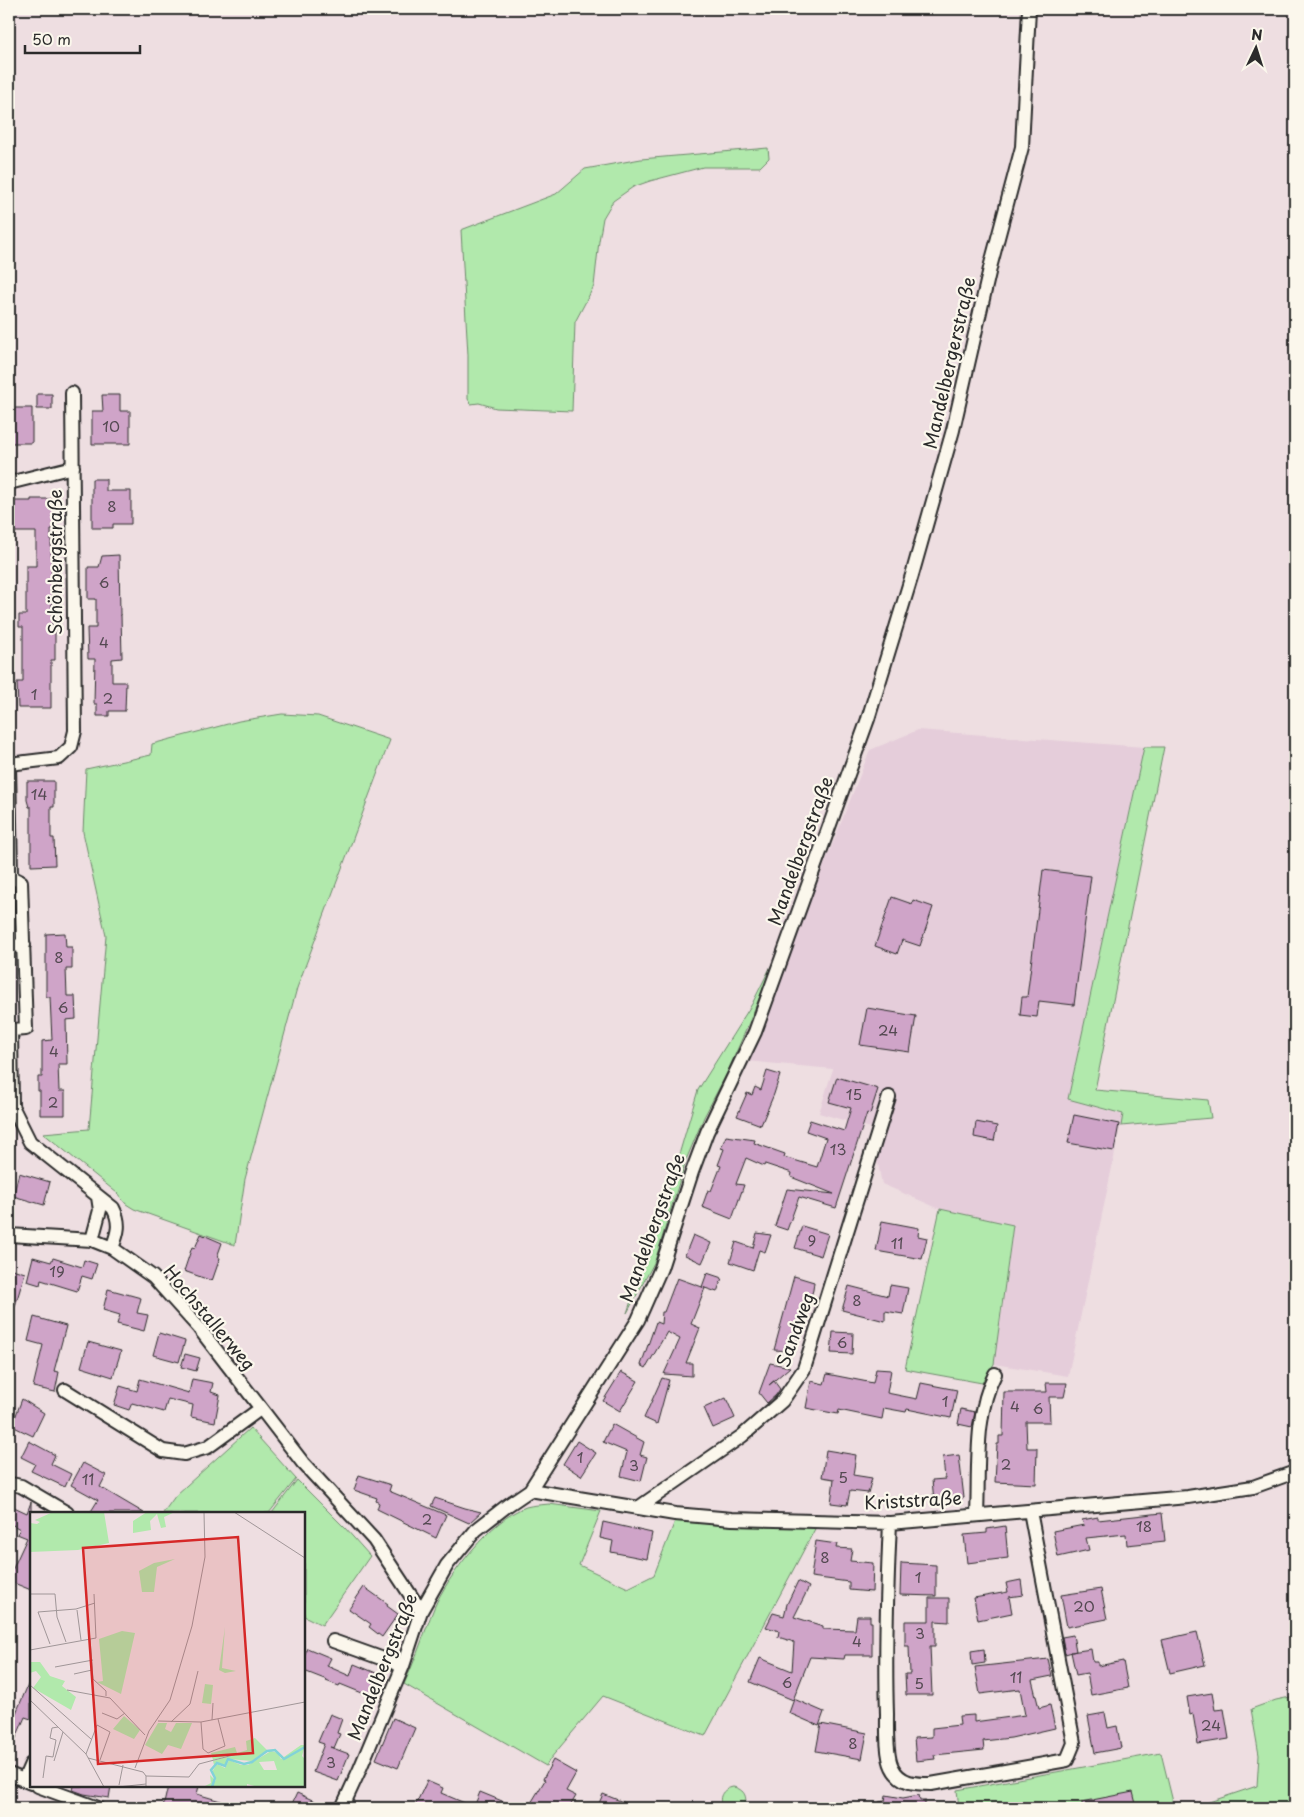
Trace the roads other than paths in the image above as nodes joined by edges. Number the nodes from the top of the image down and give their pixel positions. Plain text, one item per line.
1 (1029, 9) edge
2 (72, 393) dead end
3 (73, 467) junction
4 (9, 483) edge
5 (868, 719) joint
6 (9, 764) edge
7 (24, 945) junction
8 (9, 946) edge
9 (10, 1030) edge
10 (889, 1097) dead end
11 (98, 1197) junction
12 (9, 1235) edge
13 (92, 1240) junction
14 (112, 1248) junction
15 (995, 1374) dead end
16 (64, 1390) dead end
17 (260, 1409) junction
18 (1295, 1472) edge
19 (9, 1486) edge
20 (530, 1490) junction
21 (638, 1508) junction
22 (1030, 1511) junction
23 (65, 1512) edge
24 (977, 1515) junction
25 (890, 1523) junction
26 (420, 1611) junction
27 (333, 1641) dead end
28 (403, 1666) junction
29 (9, 1774) edge
30 (28, 1782) edge
31 (41, 1787) edge
32 (98, 1808) edge
33 (342, 1808) edge

1 - 5 street, Mandelbergerstraße
2 - 3 street, Schönbergstraße
3 - 4 street
3 - 6 street, Schönbergstraße
5 - 20 street, Mandelbergstraße
6 - 7 street
7 - 8 street
7 - 9 street
9 - 11 street
10 - 21 street, Sandweg
11 - 13 street
11 - 14 street
12 - 13 street, Hochstallerweg
13 - 14 street, Hochstallerweg
14 - 17 street, Hochstallerweg
15 - 24 street
16 - 17 street
17 - 26 street, Hochstallerweg
18 - 22 street, Kriststraße
19 - 23 street
20 - 21 street, Kriststraße
20 - 26 street, Mandelbergstraße
21 - 25 street, Kriststraße
22 - 24 street, Kriststraße
22 - 25 street
24 - 25 street, Kriststraße
26 - 28 street, Mandelbergstraße
27 - 28 street
28 - 33 street, Mandelbergstraße
29 - 30 street
31 - 32 street

